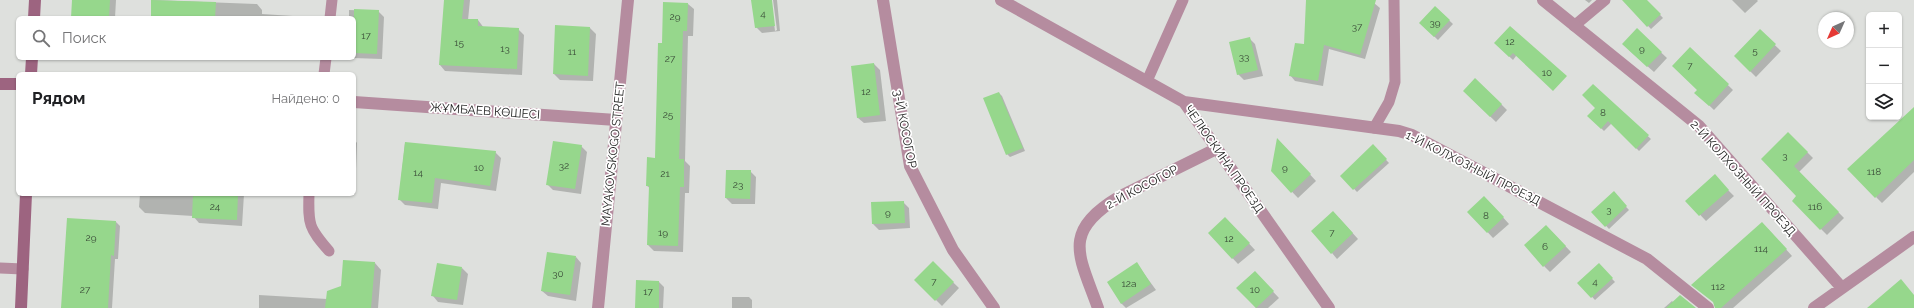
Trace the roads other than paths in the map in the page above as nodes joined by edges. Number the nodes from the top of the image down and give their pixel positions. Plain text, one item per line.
1 (35, 0) edge
2 (332, 0) edge
3 (628, 0) edge
4 (882, 0) edge
5 (1001, 0) edge
6 (1183, 0) edge
7 (1394, 0) edge
8 (1542, 0) edge
9 (1605, 0) edge
10 (34, 16) edge
11 (330, 16) edge
12 (1574, 26) junction
13 (32, 60) edge
14 (326, 60) edge
15 (31, 72) edge
16 (324, 72) edge
17 (1147, 81) junction
18 (0, 84) edge
19 (16, 84) edge
20 (356, 102) edge
21 (1184, 102) junction
22 (616, 120) junction
23 (1374, 128) junction
24 (1216, 149) junction
25 (26, 196) edge
26 (309, 196) edge
27 (1914, 237) edge
28 (329, 251) dead end
29 (0, 268) edge
30 (23, 269) junction
31 (1842, 288) junction
32 (21, 308) edge
33 (598, 308) edge
34 (994, 308) edge
35 (1098, 308) edge
36 (1329, 308) edge
37 (1708, 308) edge
38 (1814, 308) edge

1 - 10 street
2 - 11 lane
3 - 22 street, MAYAKOVSKOGO STREET
4 - 34 street, 3-Й КОСОГОР
5 - 17 street, ЧЕЛЮСКИНА ПРОЕЗД
6 - 17 lane
7 - 23 lane
8 - 12 street, 2-Й КОЛХОЗНЫЙ ПРОЕЗД
9 - 12 lane
12 - 31 street, 2-Й КОЛХОЗНЫЙ ПРОЕЗД
13 - 15 street
14 - 16 lane
17 - 21 street, ЧЕЛЮСКИНА ПРОЕЗД
18 - 19 street
20 - 22 street, ЖҰМБАЕВ КӨШЕСІ
21 - 23 street, 1-Й КОЛХОЗНЫЙ ПРОЕЗД
21 - 24 street, ЧЕЛЮСКИНА ПРОЕЗД
22 - 33 street, MAYAKOVSKOGO STREET
23 - 37 street, 1-Й КОЛХОЗНЫЙ ПРОЕЗД
24 - 35 street, 2-Й КОСОГОР
24 - 36 street, ЧЕЛЮСКИНА ПРОЕЗД
25 - 30 street
26 - 28 lane
27 - 31 street
29 - 30 lane
30 - 32 street
31 - 38 street

